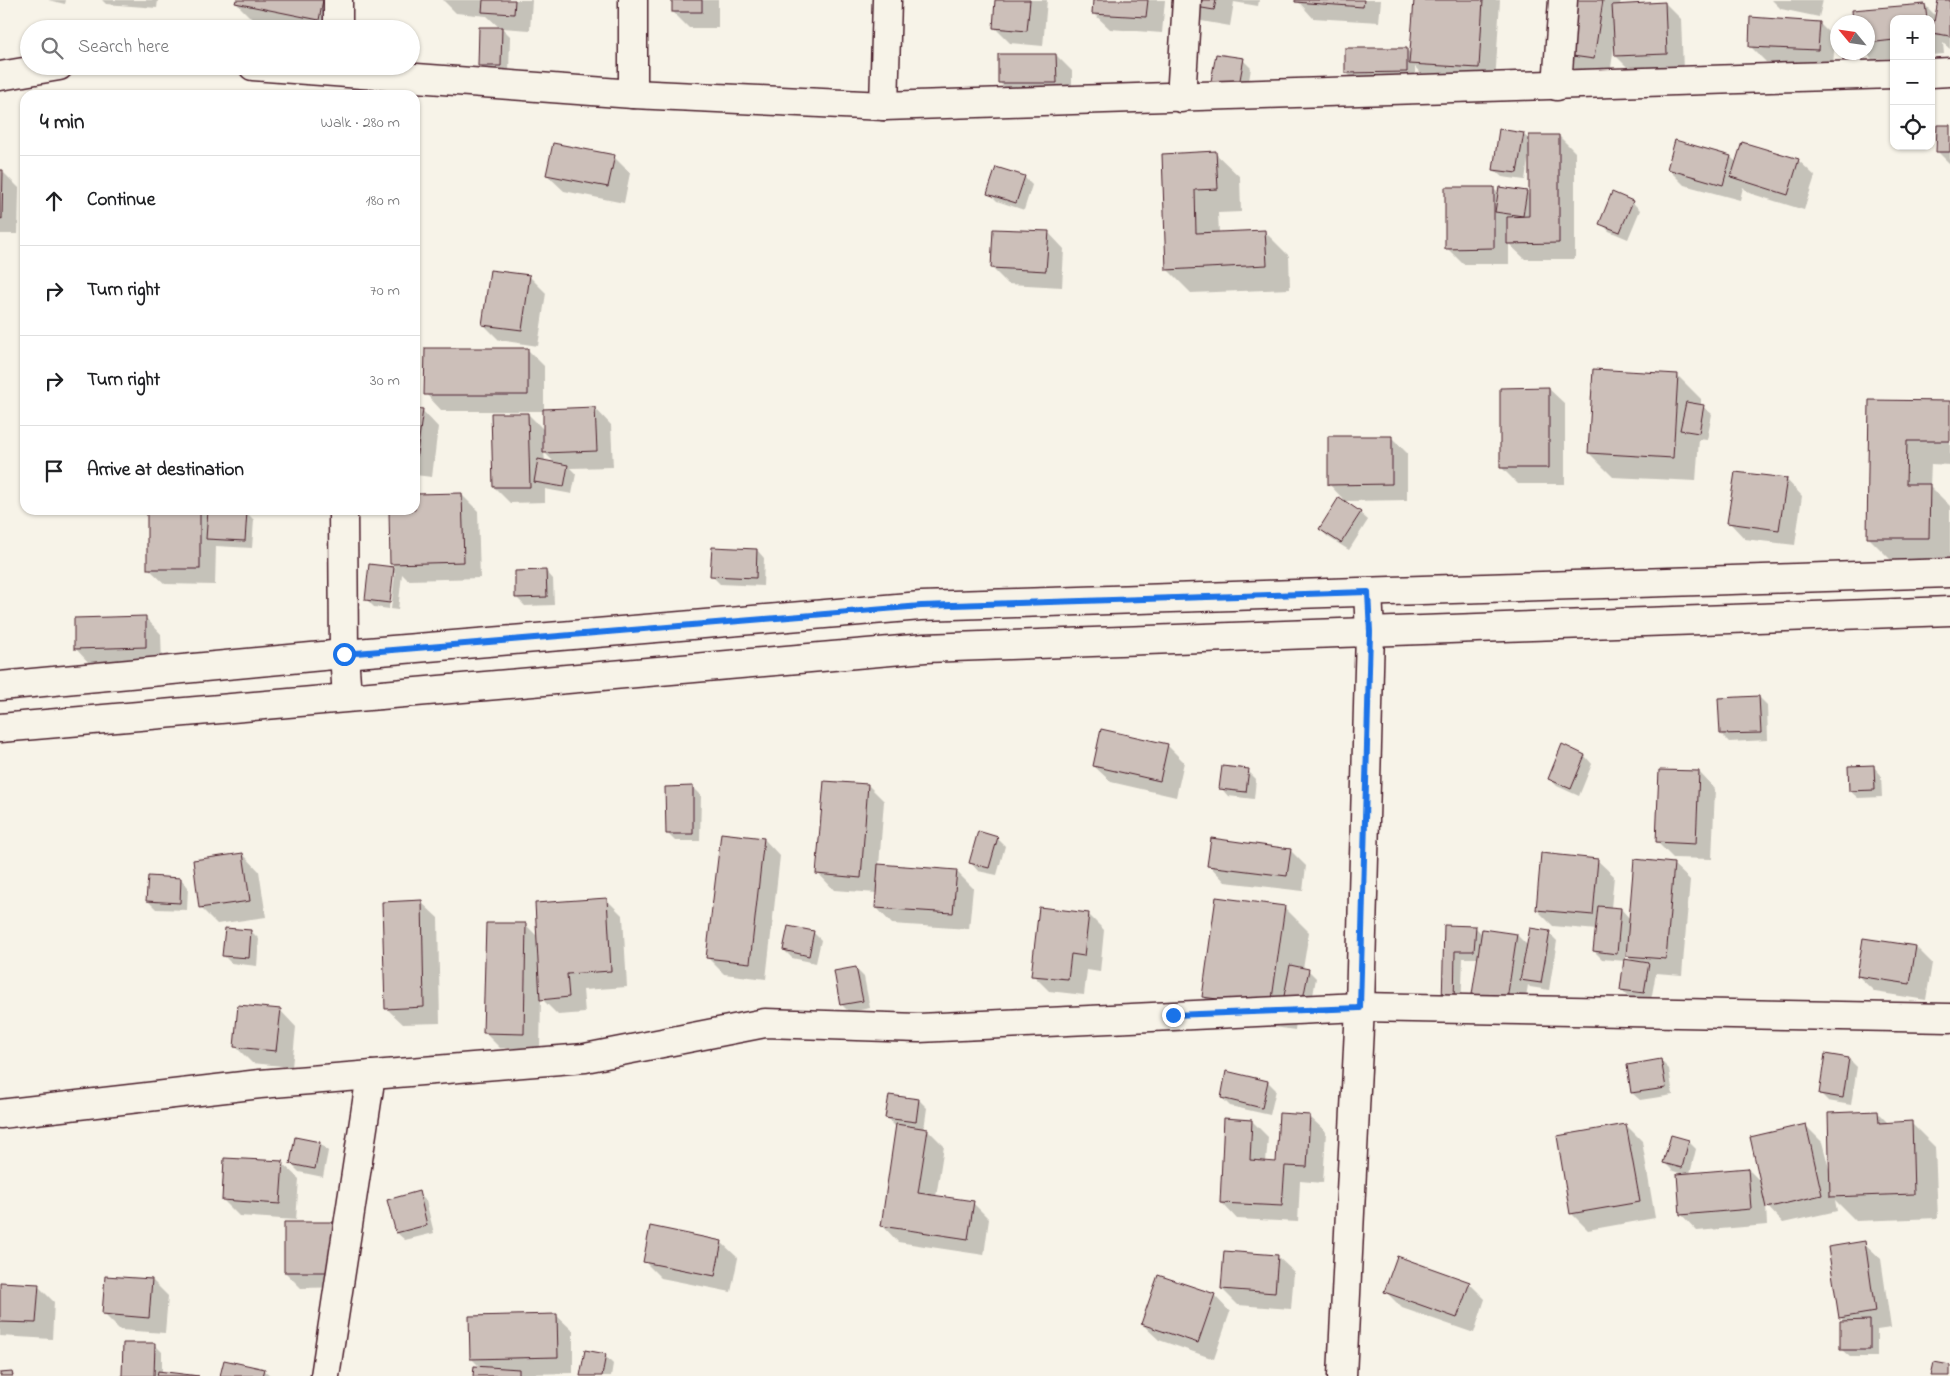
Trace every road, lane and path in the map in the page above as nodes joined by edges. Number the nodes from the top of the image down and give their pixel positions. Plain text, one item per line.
1 (338, 0) edge
2 (633, 0) edge
3 (887, 0) edge
4 (1186, 0) edge
5 (1563, 0) edge
6 (338, 20) edge
7 (1950, 72) edge
8 (20, 73) edge
9 (1935, 73) edge
10 (1890, 74) edge
11 (317, 75) edge
12 (0, 76) edge
13 (338, 78) edge
14 (1557, 86) junction
15 (632, 94) junction
16 (1181, 98) junction
17 (884, 106) junction
18 (342, 515) edge
19 (1950, 573) edge
20 (1368, 592) junction
21 (1950, 611) edge
22 (1370, 632) junction
23 (344, 654) junction
24 (0, 686) edge
25 (347, 697) junction
26 (0, 728) edge
27 (1360, 1008) junction
28 (1950, 1018) edge
29 (371, 1075) junction
30 (0, 1114) edge
31 (325, 1376) edge
32 (1342, 1376) edge

1 - 6 street
2 - 15 street
3 - 17 street
4 - 16 street
5 - 14 street
7 - 9 street
8 - 12 street
10 - 14 street
11 - 13 street
13 - 15 street
14 - 16 street
15 - 17 street
16 - 17 street
18 - 23 street
19 - 20 street
20 - 22 street
20 - 23 street
21 - 22 street
22 - 25 street
22 - 27 street
23 - 24 street
23 - 25 street
25 - 26 street
27 - 28 street
27 - 29 street
27 - 32 street
29 - 30 street
29 - 31 street

